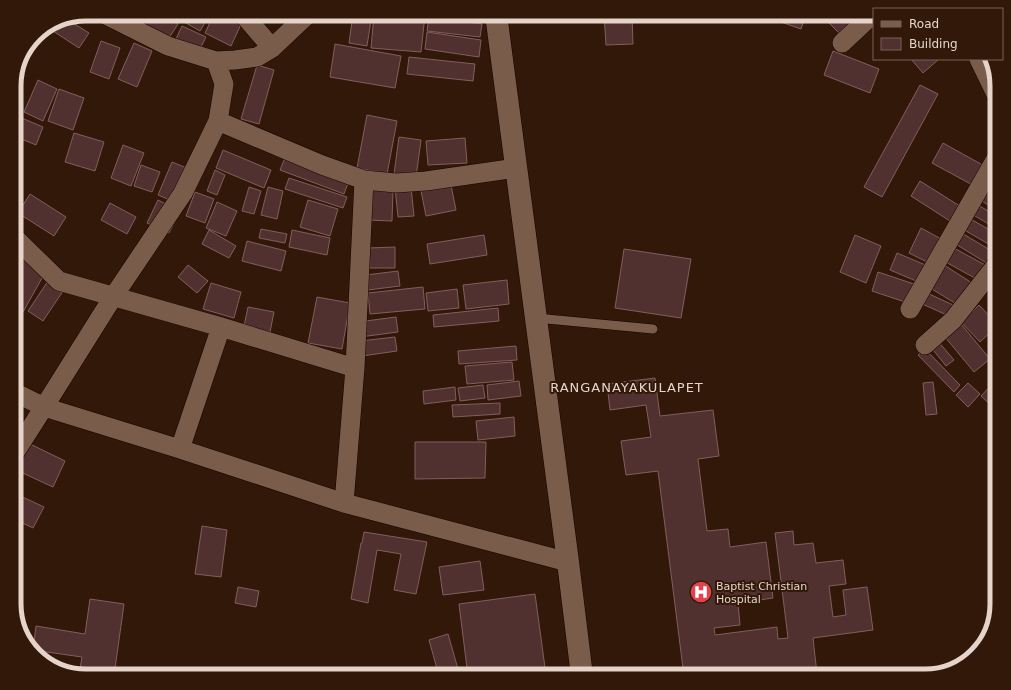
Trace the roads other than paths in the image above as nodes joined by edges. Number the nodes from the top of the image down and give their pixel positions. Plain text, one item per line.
1 (118, 21) edge
2 (249, 21) edge
3 (301, 21) edge
4 (497, 21) edge
5 (866, 21) edge
6 (842, 43) dead end
7 (272, 48) junction
8 (979, 60) edge
9 (216, 61) junction
10 (989, 80) edge
11 (218, 121) junction
12 (516, 168) junction
13 (990, 169) edge
14 (364, 180) junction
15 (21, 244) edge
16 (990, 273) edge
17 (113, 297) junction
18 (910, 309) dead end
19 (536, 318) junction
20 (221, 327) junction
21 (653, 329) dead end
22 (925, 345) dead end
23 (355, 368) junction
24 (21, 396) edge
25 (44, 407) junction
26 (21, 443) edge
27 (180, 450) junction
28 (344, 503) junction
29 (568, 562) junction
30 (581, 669) edge

1 - 9 street
2 - 7 street
3 - 7 street
4 - 12 street
5 - 6 street
7 - 9 street
8 - 10 street
9 - 11 street
11 - 14 street
11 - 17 street
12 - 14 street
12 - 19 street
13 - 18 street
14 - 23 street
15 - 17 street
16 - 22 street
17 - 20 street
17 - 25 street
19 - 21 lane
19 - 29 street
20 - 23 street
20 - 27 street
23 - 28 street
24 - 25 street
25 - 26 street
25 - 27 street
27 - 28 street
28 - 29 street
29 - 30 street

